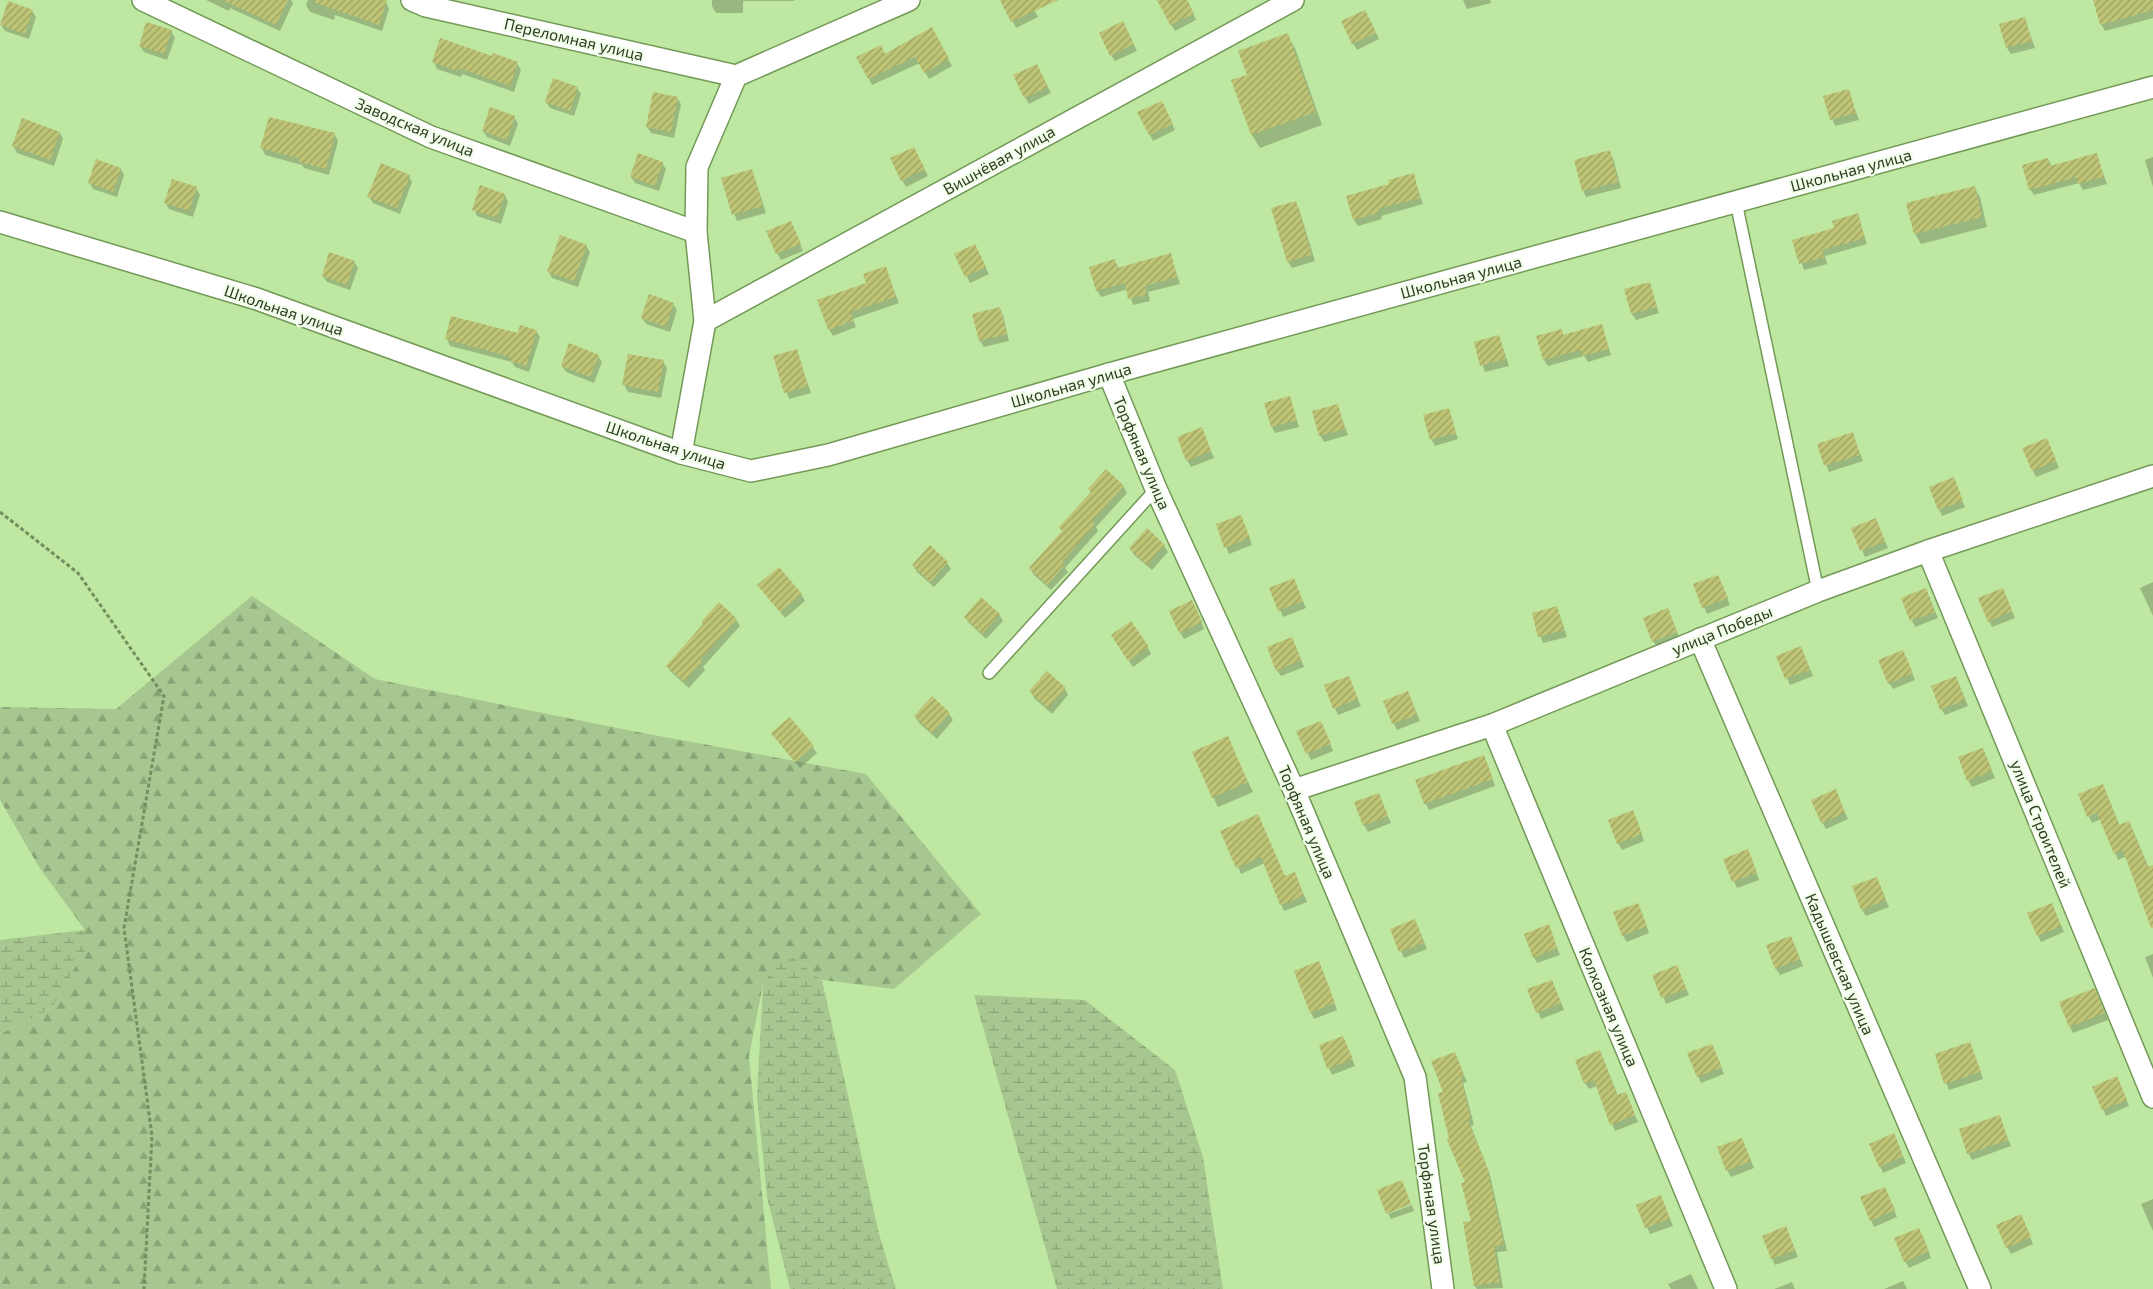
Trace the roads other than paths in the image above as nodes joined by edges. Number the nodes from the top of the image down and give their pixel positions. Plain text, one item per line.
1 (143, 0) edge
2 (412, 0) edge
3 (909, 0) edge
4 (1294, 0) edge
5 (736, 76) junction
6 (2153, 87) edge
7 (1736, 202) junction
8 (0, 222) edge
9 (696, 232) junction
10 (704, 321) junction
11 (1109, 374) junction
12 (681, 453) junction
13 (2153, 476) edge
14 (1156, 489) junction
15 (1928, 551) junction
16 (1818, 591) junction
17 (1700, 639) junction
18 (989, 673) dead end
19 (1492, 725) junction
20 (1294, 790) junction
21 (2153, 1096) edge
22 (1443, 1289) edge
23 (1726, 1289) edge
24 (1980, 1289) edge

1 - 9 street, Заводская улица
2 - 5 street, Переломная улица
3 - 5 street
4 - 10 street, Вишнёвая улица
5 - 9 street
6 - 7 street, Школьная улица
7 - 11 street, Школьная улица
7 - 16 lane
8 - 12 street, Школьная улица
9 - 10 street
10 - 12 street
11 - 12 street, Школьная улица
11 - 14 street, Торфяная улица
13 - 15 street, улица Победы
14 - 18 lane
14 - 20 street, Торфяная улица
15 - 16 street, улица Победы
15 - 21 street, улица Строителей
16 - 17 street, улица Победы
17 - 19 street, улица Победы
17 - 24 street, Кадышевская улица
19 - 20 street, улица Победы
19 - 23 street, Колхозная улица
20 - 22 street, Торфяная улица

